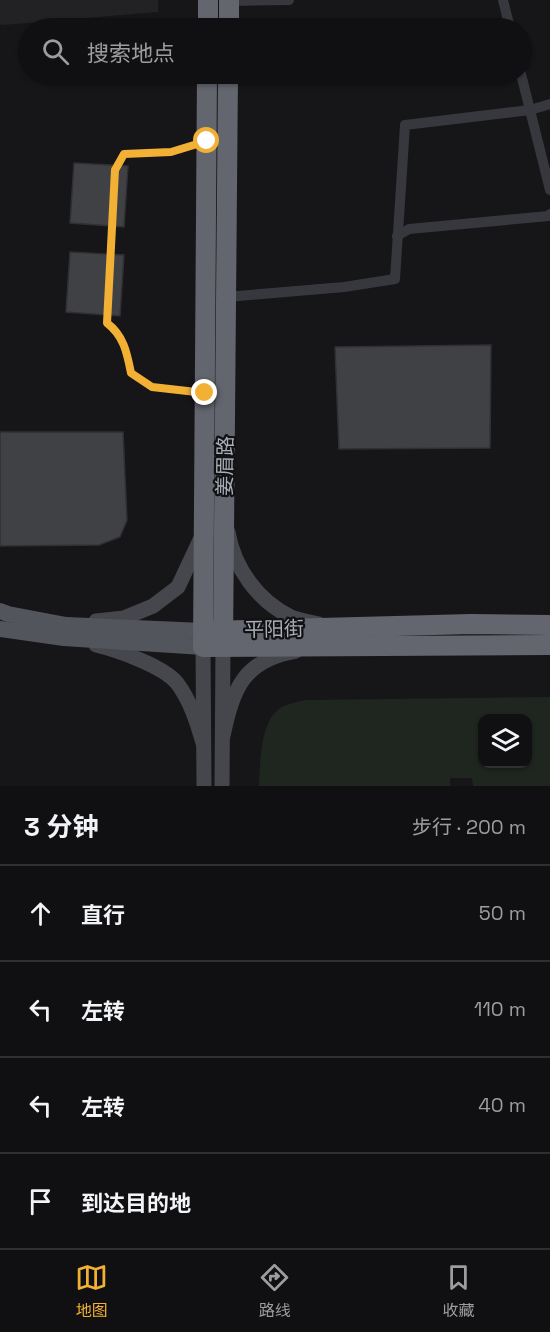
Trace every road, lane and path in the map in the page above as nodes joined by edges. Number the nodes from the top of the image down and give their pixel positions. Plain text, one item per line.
1 (208, 0) edge
2 (229, 0) edge
3 (289, 0) edge
4 (503, 0) edge
5 (208, 18) edge
6 (229, 18) edge
7 (508, 18) edge
8 (207, 84) edge
9 (228, 84) edge
10 (524, 84) edge
11 (550, 104) edge
12 (530, 110) junction
13 (207, 141) junction
14 (550, 190) edge
15 (550, 214) edge
16 (397, 236) junction
17 (226, 297) junction
18 (205, 393) junction
19 (224, 511) junction
20 (204, 513) junction
21 (0, 611) edge
22 (550, 625) edge
23 (0, 628) edge
24 (65, 631) junction
25 (330, 637) junction
26 (223, 638) junction
27 (203, 639) junction
28 (550, 645) edge
29 (223, 736) junction
30 (203, 743) junction
31 (204, 786) edge
32 (222, 786) edge

1 - 5 highway
2 - 3 street
2 - 6 highway
4 - 7 street
8 - 13 highway, 姜眉路
9 - 17 highway, 姜眉路
10 - 12 street
11 - 12 street
12 - 14 street
12 - 16 street
13 - 18 highway, 姜眉路
13 - 18 lane
15 - 16 street
16 - 17 street
17 - 19 highway, 姜眉路
18 - 20 highway, 姜眉路
19 - 25 main road
19 - 26 highway, 姜眉路
20 - 24 main road
20 - 27 highway, 姜眉路
21 - 24 main road, 平阳街
22 - 25 highway, 平阳街
23 - 24 main road, 平阳街
24 - 27 main road, 平阳街
24 - 30 main road
25 - 26 highway, 平阳街
25 - 28 highway, 平阳街
25 - 29 main road
26 - 27 highway, 平阳街
26 - 29 main road, 姜眉路
27 - 30 main road, 姜眉路
29 - 32 main road, 姜眉路
30 - 31 main road, 姜眉路

